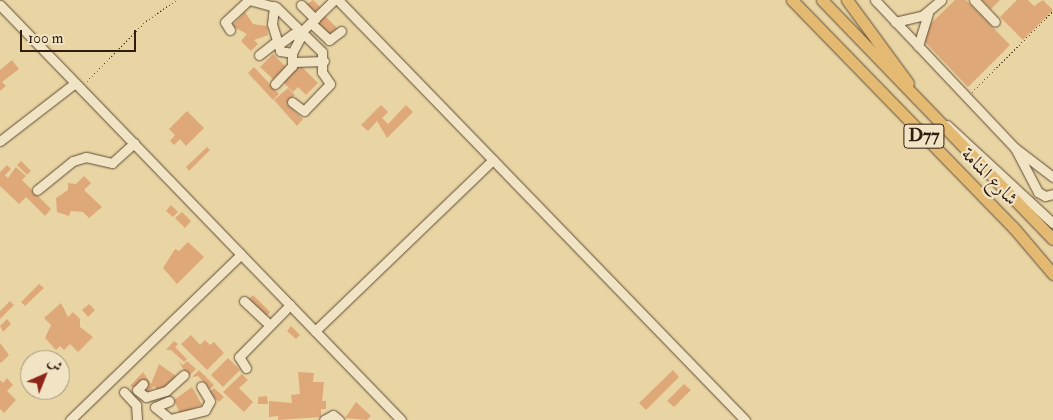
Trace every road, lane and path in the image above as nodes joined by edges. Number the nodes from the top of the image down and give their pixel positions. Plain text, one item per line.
1 (176, 0) edge
2 (334, 0) edge
3 (338, 0) edge
4 (792, 0) edge
5 (822, 0) edge
6 (847, 0) edge
7 (874, 0) edge
8 (941, 0) edge
9 (974, 0) edge
10 (301, 4) dead end
11 (0, 5) edge
12 (274, 6) junction
13 (929, 11) junction
14 (1053, 11) edge
15 (313, 21) junction
16 (895, 22) junction
17 (995, 22) dead end
18 (230, 30) dead end
19 (340, 31) dead end
20 (300, 34) junction
21 (278, 42) junction
22 (918, 46) junction
23 (259, 55) dead end
24 (293, 58) junction
25 (324, 61) junction
26 (275, 84) dead end
27 (78, 86) junction
28 (914, 96) junction
29 (966, 98) junction
30 (292, 102) dead end
31 (939, 121) junction
32 (0, 141) edge
33 (134, 143) junction
34 (1015, 148) junction
35 (493, 160) junction
36 (1053, 177) edge
37 (37, 190) dead end
38 (1053, 194) edge
39 (1053, 223) edge
40 (1053, 239) edge
41 (241, 254) junction
42 (1053, 274) edge
43 (244, 301) dead end
44 (290, 305) junction
45 (270, 325) junction
46 (316, 331) junction
47 (246, 368) dead end
48 (184, 375) dead end
49 (112, 379) junction
50 (143, 384) dead end
51 (201, 386) dead end
52 (140, 394) junction
53 (133, 401) junction
54 (168, 401) dead end
55 (156, 410) junction
56 (138, 417) edge
57 (70, 420) edge
58 (324, 420) edge
59 (339, 420) edge
60 (401, 420) edge
61 (745, 420) edge

1 - 27 path
2 - 15 street
3 - 35 street
4 - 42 main road, شارع المنامة / D77
5 - 28 main road, شارع المنامة / D77
6 - 28 main road
7 - 16 street
8 - 13 street
9 - 17 street
10 - 15 street
11 - 27 street
12 - 18 street
12 - 20 street
12 - 21 street
13 - 16 street
13 - 22 street
14 - 29 path
15 - 19 street
15 - 20 street
16 - 22 street
20 - 21 street
20 - 24 street
20 - 25 street
21 - 23 street
21 - 24 street
22 - 29 street
24 - 25 street
24 - 26 street
25 - 30 street
27 - 32 street
27 - 33 street
28 - 31 main road, شارع المنامة / D77
29 - 34 street
31 - 39 street
31 - 40 main road, شارع المنامة / D77
33 - 37 street
33 - 41 street
34 - 36 street
34 - 38 street
35 - 46 street
35 - 61 street
41 - 44 street
41 - 49 street
43 - 45 street
44 - 45 street
44 - 46 street
45 - 47 street
46 - 60 street
48 - 52 street
49 - 53 street
49 - 57 street
50 - 52 street
51 - 55 street
52 - 53 street
53 - 56 street
54 - 55 street
55 - 56 street
58 - 59 street

